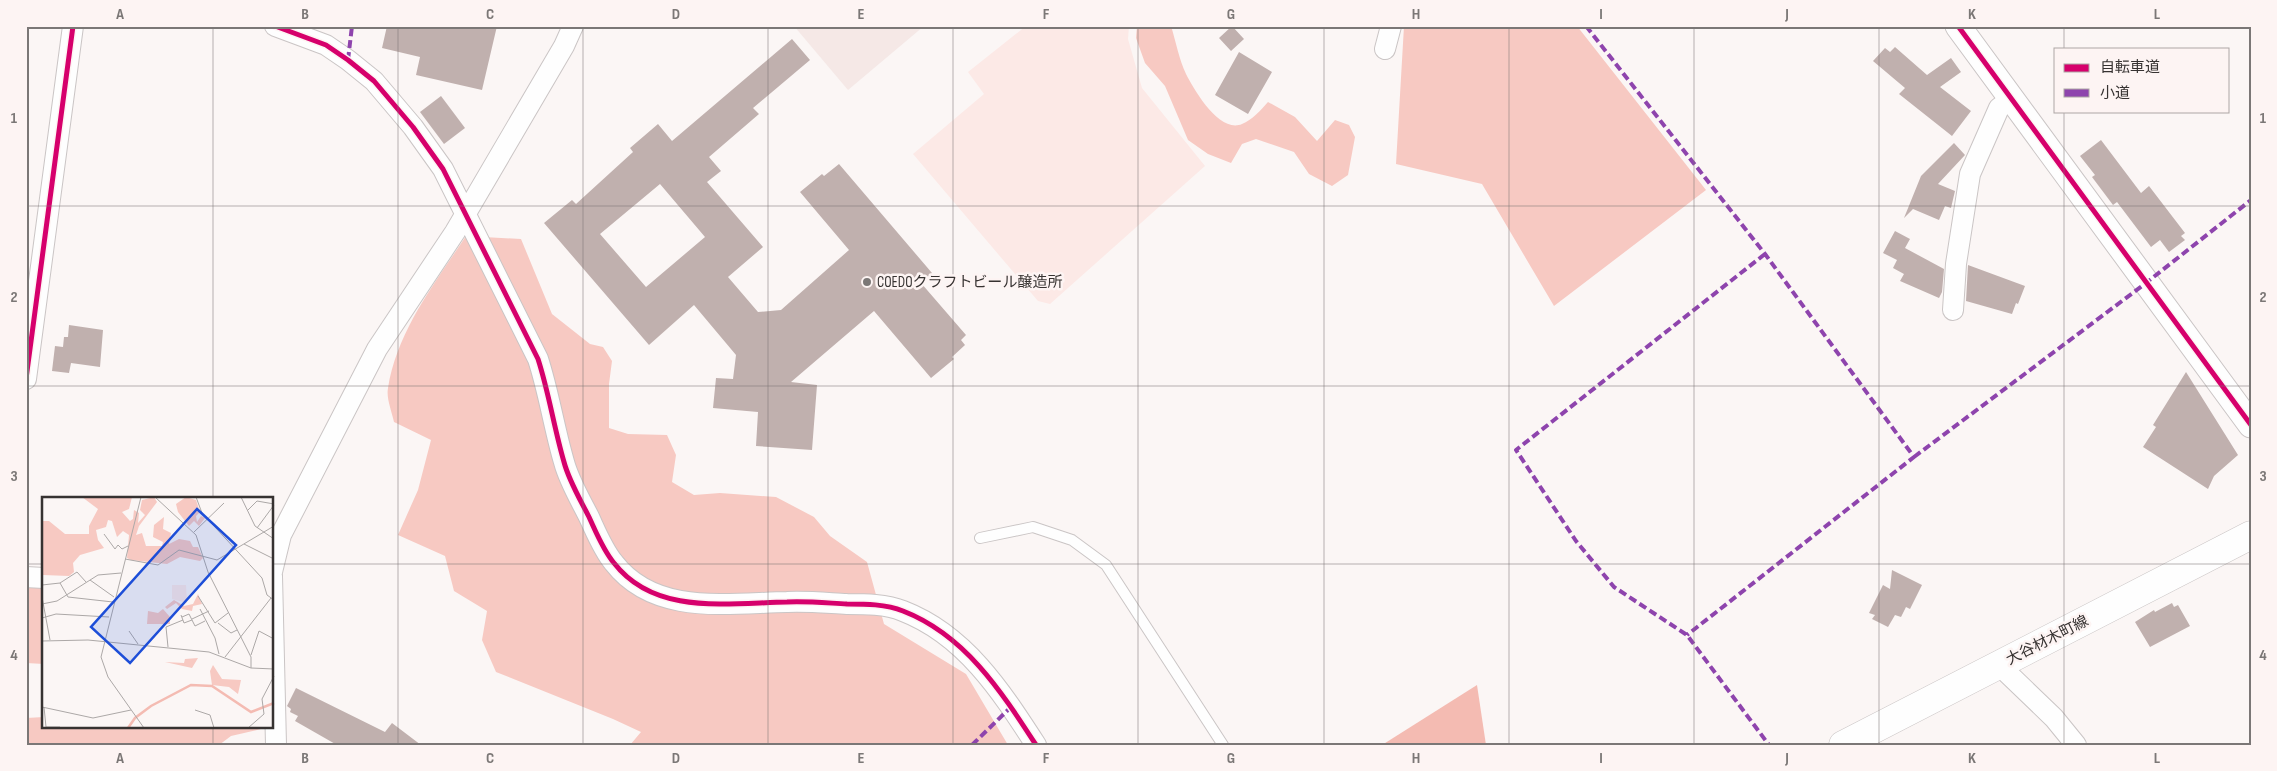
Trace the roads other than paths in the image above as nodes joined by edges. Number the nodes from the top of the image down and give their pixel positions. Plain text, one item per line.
1 (73, 26) edge
2 (275, 26) edge
3 (573, 26) edge
4 (1392, 26) edge
5 (1958, 26) edge
6 (1385, 49) dead end
7 (2011, 99) junction
8 (465, 214) junction
9 (1953, 310) dead end
10 (26, 379) edge
11 (2251, 425) edge
12 (2251, 535) edge
13 (980, 538) dead end
14 (274, 564) edge
15 (26, 577) edge
16 (42, 578) edge
17 (274, 660) edge
18 (1999, 665) junction
19 (276, 745) edge
20 (1036, 745) edge
21 (1223, 745) edge
22 (1843, 745) edge
23 (2076, 745) edge

1 - 10 street
2 - 8 street
3 - 8 street
4 - 6 street
5 - 7 street
7 - 9 street
7 - 11 street
8 - 14 street
8 - 20 street
12 - 18 main road, 大谷材木町線
13 - 21 lane
15 - 16 street
17 - 19 street
18 - 22 main road, 大谷材木町線
18 - 23 street

